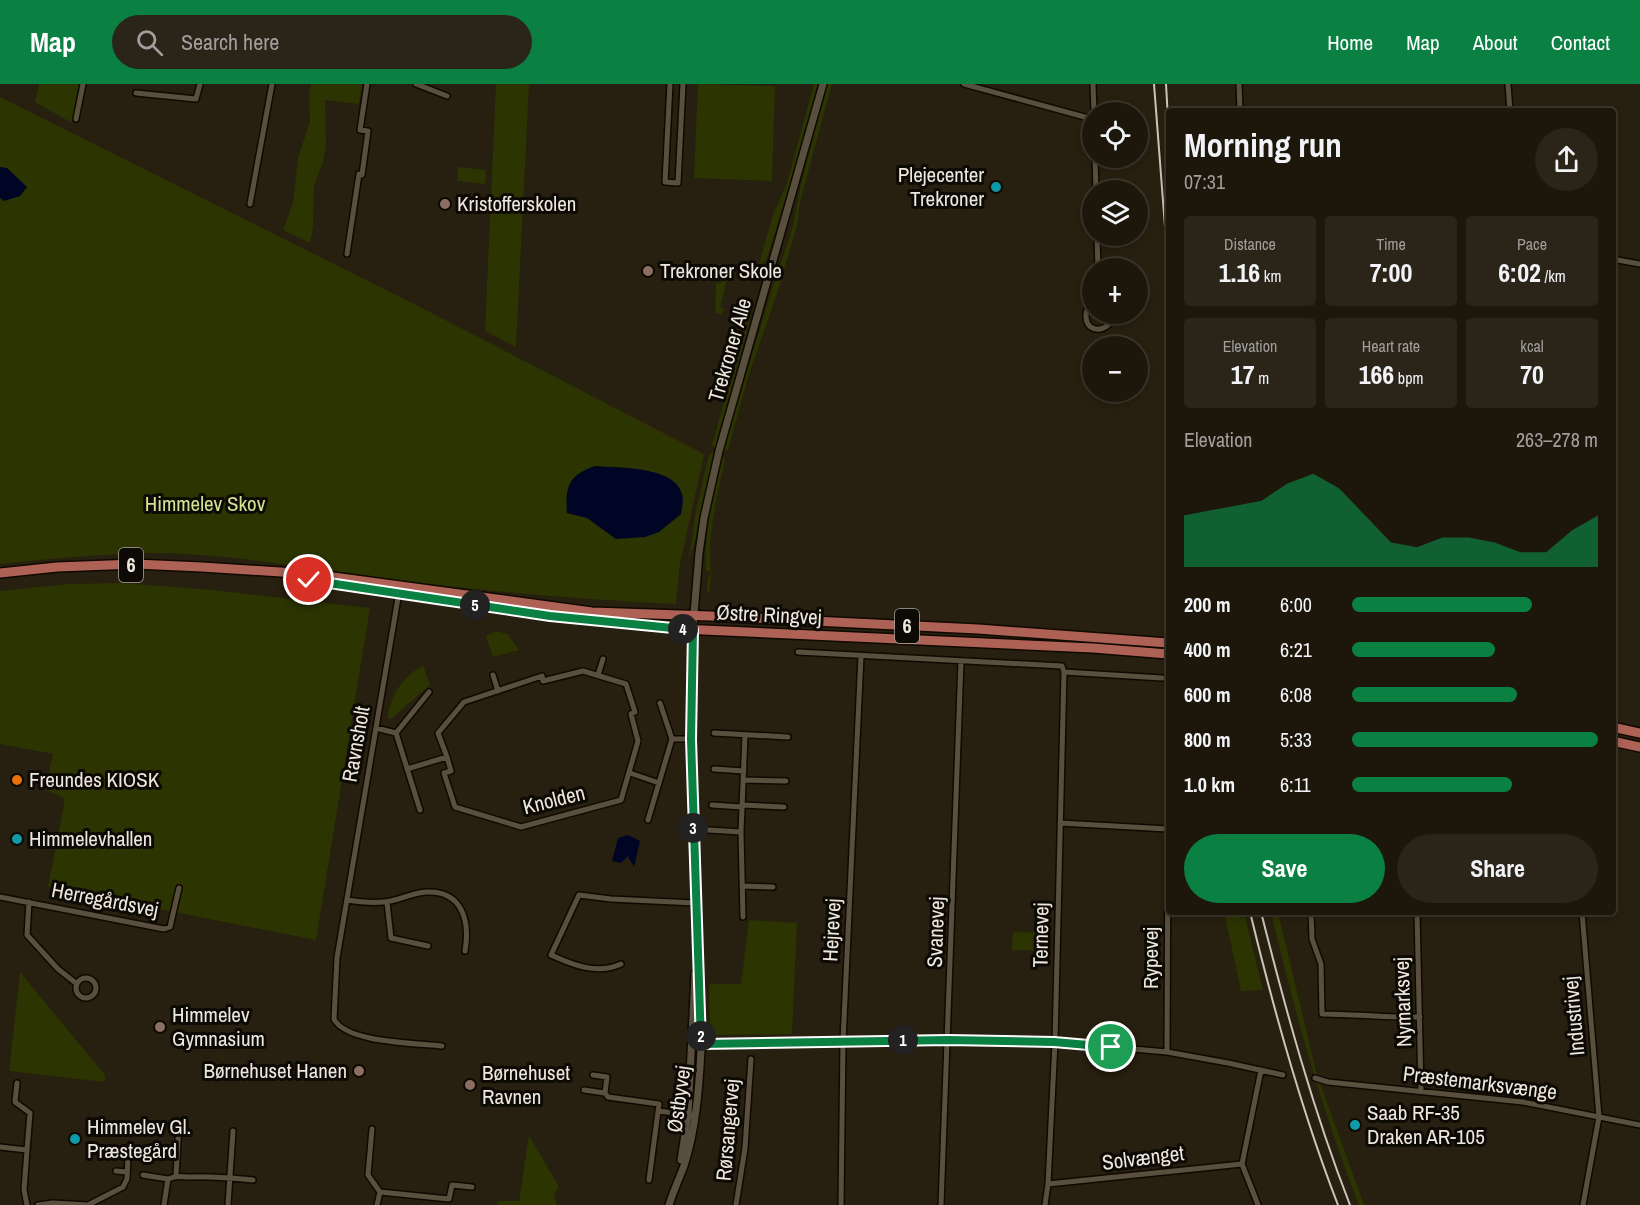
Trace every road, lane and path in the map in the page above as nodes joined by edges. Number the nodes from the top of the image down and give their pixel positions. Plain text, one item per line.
1 (83, 84) edge
2 (200, 84) edge
3 (272, 84) edge
4 (367, 84) edge
5 (416, 84) edge
6 (670, 84) edge
7 (682, 84) edge
8 (823, 84) edge
9 (964, 84) edge
10 (1094, 84) edge
11 (1239, 84) edge
12 (1508, 84) edge
13 (428, 86) edge
14 (135, 93) dead end
15 (447, 96) dead end
16 (1094, 102) edge
17 (1240, 108) edge
18 (1510, 108) edge
19 (1082, 115) edge
20 (76, 119) dead end
21 (250, 204) dead end
22 (347, 254) dead end
23 (1616, 260) edge
24 (1640, 264) edge
25 (1089, 324) edge
26 (1110, 324) edge
27 (0, 573) edge
28 (399, 590) junction
29 (694, 615) junction
30 (693, 630) junction
31 (1166, 643) edge
32 (798, 652) dead end
33 (1166, 654) edge
34 (861, 656) junction
35 (603, 659) dead end
36 (961, 661) junction
37 (1063, 669) junction
38 (493, 675) dead end
39 (598, 675) junction
40 (1162, 678) dead end
41 (498, 690) junction
42 (429, 692) dead end
43 (660, 703) dead end
44 (376, 728) junction
45 (1616, 728) edge
46 (396, 733) junction
47 (714, 733) dead end
48 (1640, 733) edge
49 (745, 735) junction
50 (788, 737) dead end
51 (672, 739) junction
52 (691, 739) junction
53 (1616, 742) edge
54 (1640, 747) edge
55 (447, 757) junction
56 (407, 769) junction
57 (714, 769) dead end
58 (744, 771) junction
59 (630, 773) junction
60 (743, 780) junction
61 (786, 781) dead end
62 (659, 783) junction
63 (712, 805) dead end
64 (742, 806) junction
65 (784, 807) dead end
66 (420, 810) dead end
67 (648, 820) dead end
68 (1060, 823) junction
69 (693, 829) junction
70 (1166, 830) edge
71 (741, 832) junction
72 (742, 886) junction
73 (773, 887) dead end
74 (179, 888) dead end
75 (0, 897) edge
76 (347, 900) junction
77 (29, 902) junction
78 (387, 902) junction
79 (695, 903) junction
80 (1168, 915) edge
81 (1311, 915) edge
82 (1417, 915) edge
83 (1582, 915) edge
84 (743, 917) dead end
85 (697, 944) junction
86 (428, 946) dead end
87 (465, 951) dead end
88 (621, 964) dead end
89 (77, 984) junction
90 (1420, 1017) junction
91 (948, 1040) junction
92 (843, 1041) junction
93 (1054, 1042) junction
94 (691, 1044) junction
95 (701, 1044) junction
96 (442, 1046) dead end
97 (1167, 1052) junction
98 (751, 1059) dead end
99 (1261, 1070) junction
100 (593, 1075) dead end
101 (1283, 1075) dead end
102 (1315, 1078) dead end
103 (17, 1083) dead end
104 (584, 1090) dead end
105 (1422, 1091) junction
106 (605, 1093) junction
107 (658, 1111) junction
108 (691, 1115) junction
109 (1599, 1117) junction
110 (1640, 1125) edge
111 (179, 1126) dead end
112 (372, 1129) dead end
113 (232, 1131) dead end
114 (0, 1147) edge
115 (27, 1150) junction
116 (128, 1156) dead end
117 (1242, 1164) junction
118 (116, 1171) dead end
119 (128, 1172) junction
120 (143, 1175) dead end
121 (176, 1175) junction
122 (228, 1178) junction
123 (168, 1179) junction
124 (253, 1180) dead end
125 (649, 1180) dead end
126 (1048, 1184) junction
127 (472, 1187) dead end
128 (380, 1192) junction
129 (27, 1205) edge
130 (38, 1205) edge
131 (164, 1205) edge
132 (228, 1205) edge
133 (377, 1205) edge
134 (669, 1205) edge
135 (736, 1205) edge
136 (841, 1205) edge
137 (941, 1205) edge
138 (1045, 1205) edge
139 (1258, 1205) edge
140 (1583, 1205) edge

1 - 20 street
2 - 14 street
3 - 21 street
4 - 22 street
5 - 13 street
6 - 7 street
8 - 29 street, Trekroner Alle
9 - 19 street
10 - 16 street
11 - 17 street
12 - 18 street
13 - 15 street
23 - 24 street
25 - 26 street
27 - 28 main road, Østre Ringvej / 6
28 - 29 main road, Østre Ringvej / 6
28 - 30 main road, Østre Ringvej / 6
28 - 44 street, Ravnsholt
29 - 30 street, Trekroner Alle
29 - 31 main road, Østre Ringvej / 6
30 - 33 main road, Østre Ringvej / 6
30 - 52 street, Østbyvej
32 - 34 street
34 - 36 street
34 - 92 street, Hejrevej
35 - 39 street
36 - 37 street
36 - 91 street, Svanevej
37 - 40 street
37 - 68 street, Ternevej
38 - 41 street
39 - 41 street, Knolden
39 - 59 street, Knolden
41 - 55 street, Knolden
42 - 46 street
43 - 51 street
44 - 46 street
44 - 76 street, Ravnsholt
45 - 48 main road
46 - 56 street
47 - 49 street
49 - 50 street
49 - 58 street
51 - 52 street
51 - 62 street
52 - 69 street, Østbyvej
53 - 54 main road
55 - 56 street
55 - 59 street, Knolden
56 - 66 street
57 - 58 street
58 - 60 street
59 - 62 street
60 - 61 street
60 - 64 street
62 - 67 street
63 - 64 street
64 - 65 street
64 - 71 street
68 - 70 street
68 - 93 street, Ternevej
69 - 71 street
69 - 79 street, Østbyvej
71 - 72 street
72 - 73 street
72 - 84 street
74 - 77 street, Herregårdsvej
75 - 77 street, Herregårdsvej
76 - 78 street
76 - 96 street, Ravnsholt
77 - 89 street, Herregårdsvej
78 - 86 street
78 - 87 street
79 - 85 street, Østbyvej
79 - 88 street
80 - 97 street, Rypevej
81 - 90 street
82 - 90 street, Nymarksvej
83 - 109 street, Industrivej
85 - 94 street, Østbyvej
85 - 95 street, Østbyvej
89 - 89 street, Herregårdsvej
90 - 105 street, Nymarksvej
91 - 92 street
91 - 93 street
91 - 137 street, Svanevej
92 - 95 street
92 - 136 street, Hejrevej
93 - 97 street
93 - 126 street, Ternevej
94 - 95 street
94 - 108 street, Østbyvej
95 - 108 street, Østbyvej
97 - 99 street
98 - 135 street, Rørsangervej
99 - 101 street
99 - 117 street
100 - 106 street
102 - 105 street, Præstemarksvænge
103 - 115 street
104 - 106 street
105 - 109 street, Præstemarksvænge
106 - 107 street
107 - 108 street
107 - 125 street
108 - 134 street, Østbyvej
109 - 110 street, Præstemarksvænge
109 - 140 street, Industrivej
111 - 121 street
112 - 128 street
113 - 122 street
114 - 115 street
115 - 129 street
116 - 119 street
117 - 126 street, Solvænget
117 - 139 street
118 - 119 street
119 - 130 street
120 - 123 street
121 - 122 street
121 - 123 street
122 - 124 street
122 - 132 street
123 - 131 street
126 - 138 street, Ternevej
127 - 128 street
128 - 133 street

